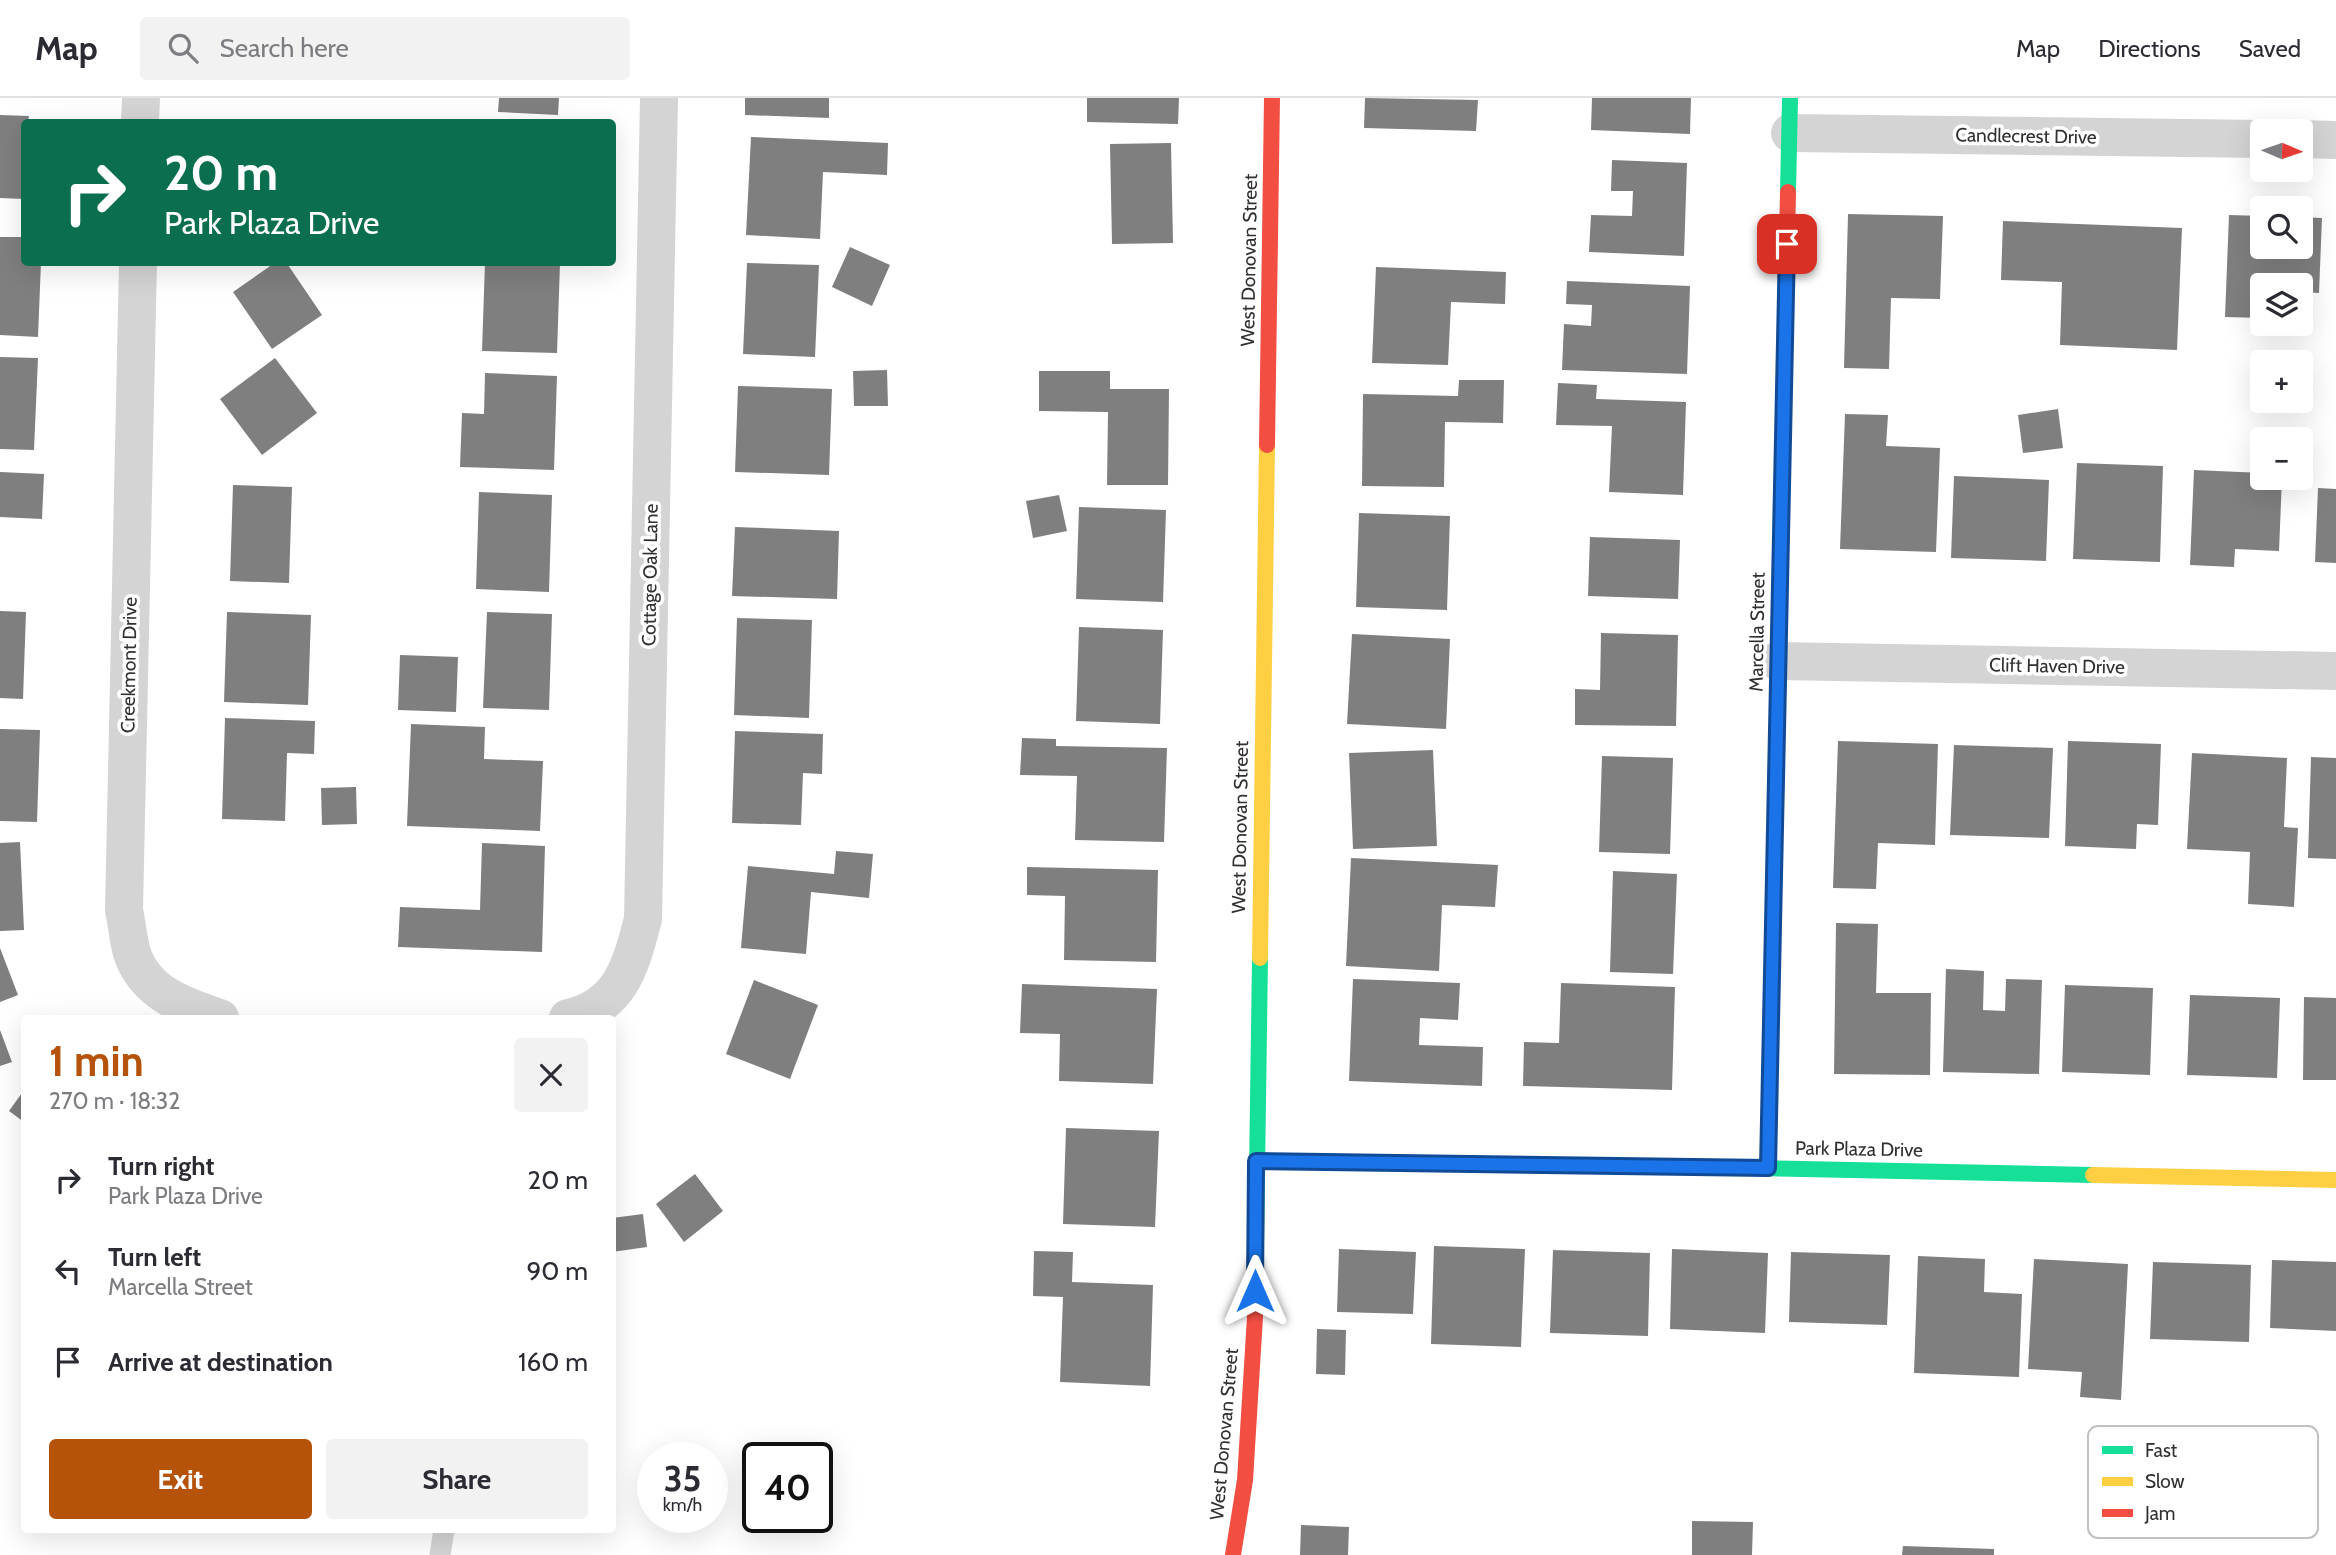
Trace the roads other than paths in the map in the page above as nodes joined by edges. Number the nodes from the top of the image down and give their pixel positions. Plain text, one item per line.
1 (141, 98) edge
2 (659, 98) edge
3 (1272, 98) edge
4 (1790, 115) edge
5 (140, 119) edge
6 (2250, 138) edge
7 (2314, 139) edge
8 (2336, 140) edge
9 (138, 266) edge
10 (1777, 662) junction
11 (2336, 671) edge
12 (211, 1015) edge
13 (583, 1015) edge
14 (1256, 1161) junction
15 (1768, 1168) junction
16 (2336, 1180) edge
17 (444, 1533) edge
18 (440, 1555) edge
19 (1233, 1555) edge

1 - 5 street
2 - 13 street, Cottage Oak Lane
3 - 14 street, West Donovan Street
4 - 6 street, Candlecrest Drive
4 - 10 street, Marcella Street
7 - 8 street
9 - 12 street, Creekmont Drive
10 - 11 street, Clift Haven Drive
10 - 15 street, Marcella Street
14 - 15 street, Park Plaza Drive
14 - 19 street, West Donovan Street
15 - 16 street, Park Plaza Drive
17 - 18 lane

